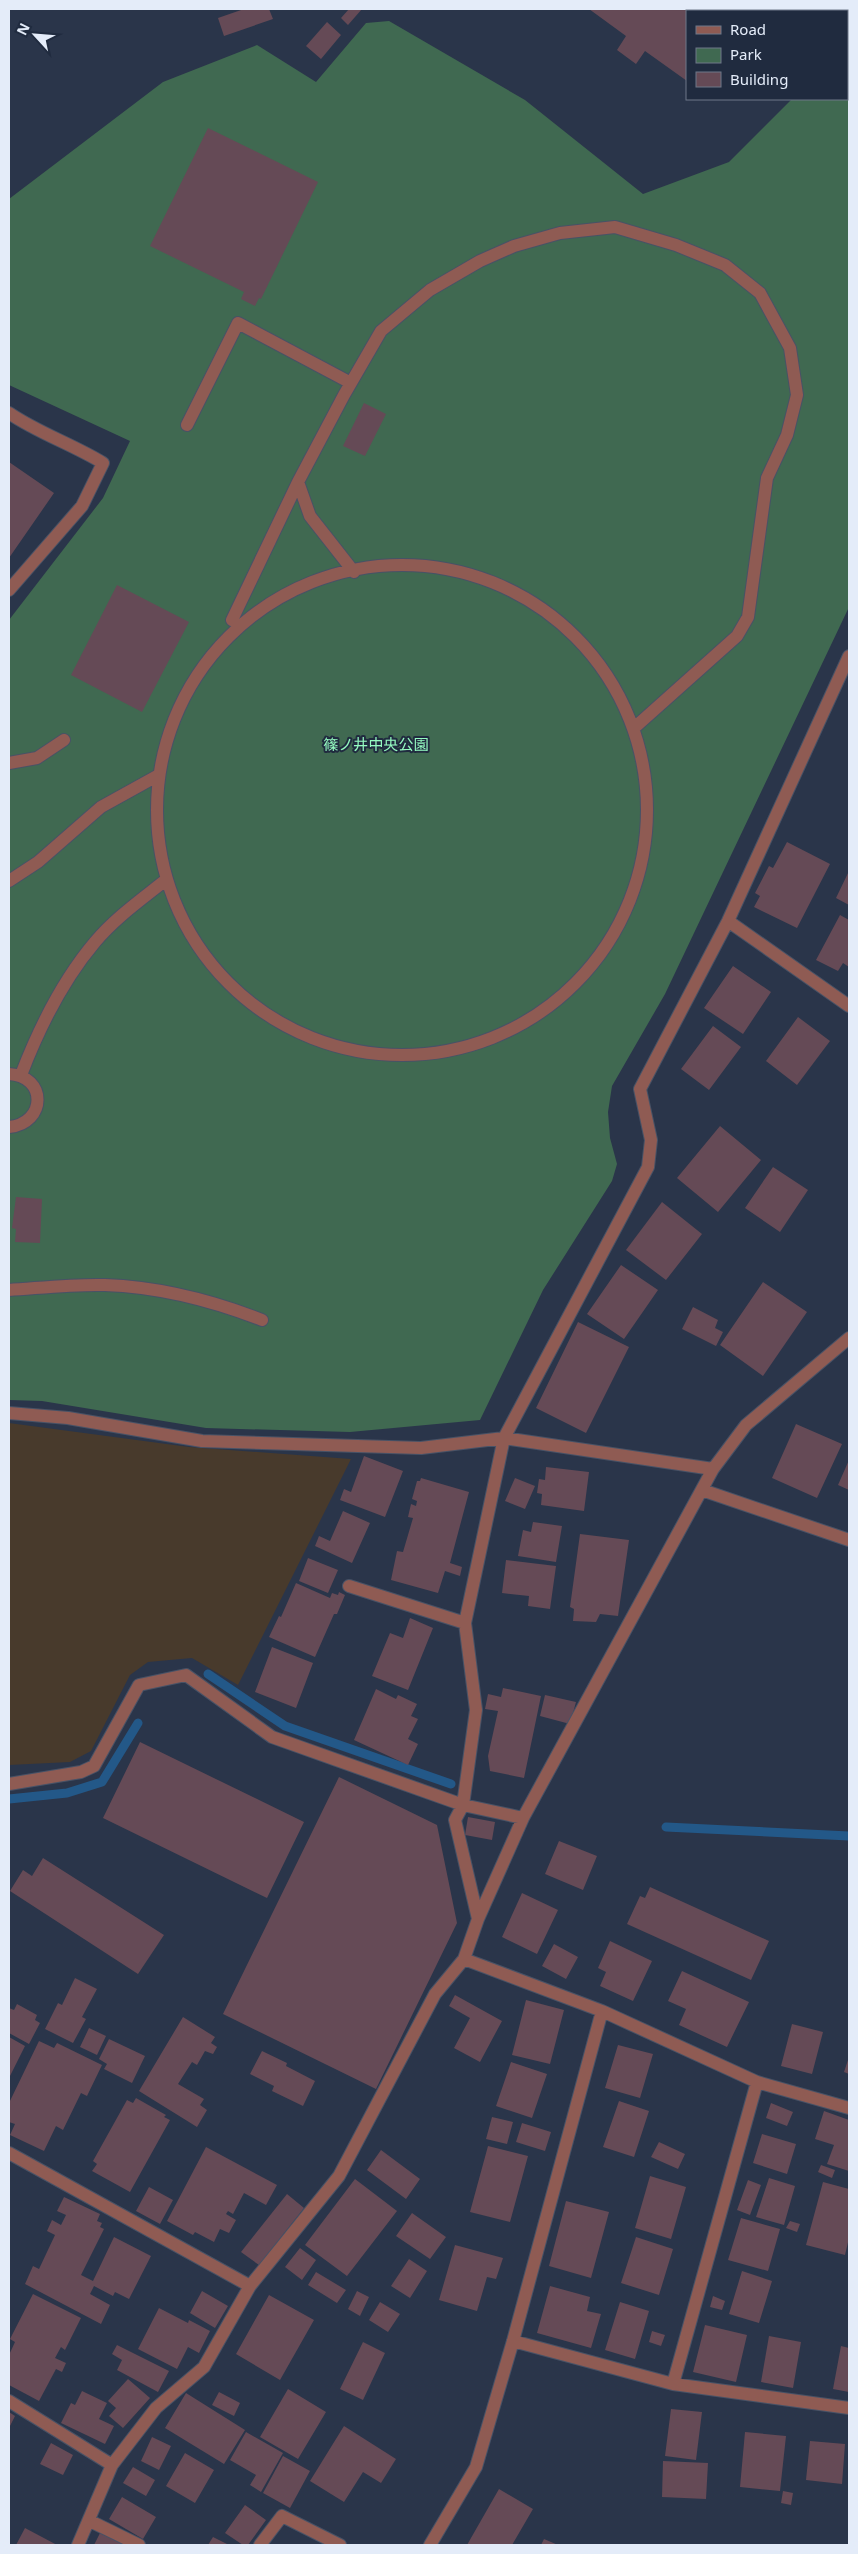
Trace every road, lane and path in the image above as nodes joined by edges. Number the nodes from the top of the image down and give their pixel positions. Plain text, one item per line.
1 (351, 383) junction
2 (9, 413) edge
3 (186, 425) dead end
4 (298, 482) junction
5 (354, 572) junction
6 (9, 590) edge
7 (232, 620) junction
8 (849, 656) edge
9 (634, 728) junction
10 (64, 740) dead end
11 (9, 763) edge
12 (157, 776) junction
13 (167, 879) junction
14 (9, 881) edge
15 (728, 921) junction
16 (849, 1006) edge
17 (15, 1074) edge
18 (9, 1130) edge
19 (9, 1290) edge
20 (262, 1320) dead end
21 (849, 1338) edge
22 (9, 1413) edge
23 (504, 1438) junction
24 (714, 1469) junction
25 (702, 1490) junction
26 (849, 1540) edge
27 (348, 1586) dead end
28 (465, 1623) junction
29 (9, 1784) edge
30 (463, 1805) junction
31 (522, 1818) junction
32 (478, 1919) junction
33 (464, 1959) junction
34 (602, 2011) junction
35 (757, 2082) junction
36 (849, 2108) edge
37 (9, 2153) edge
38 (250, 2286) junction
39 (514, 2341) junction
40 (673, 2384) junction
41 (9, 2401) edge
42 (849, 2408) edge
43 (112, 2465) junction
44 (90, 2521) junction
45 (78, 2545) edge
46 (139, 2545) edge
47 (260, 2545) edge
48 (340, 2545) edge
49 (430, 2545) edge

1 - 3 street
1 - 4 street
1 - 9 street
2 - 6 street
4 - 5 street
4 - 7 street
5 - 7 street
5 - 9 street
7 - 12 street
8 - 15 street
9 - 13 street
10 - 11 street
12 - 13 street
12 - 14 street
13 - 17 street
15 - 16 street
15 - 23 street
17 - 18 street
19 - 20 street
21 - 24 street
22 - 23 street
23 - 24 street
23 - 28 street
24 - 25 street
25 - 26 street
25 - 31 street
27 - 28 street
28 - 30 street
29 - 30 street
30 - 31 street
30 - 32 street
31 - 32 street
32 - 33 street
33 - 34 street
33 - 38 street
34 - 35 street
34 - 39 street
35 - 36 street
35 - 40 street
37 - 38 street
38 - 43 street
39 - 40 street
39 - 49 street
40 - 42 street
41 - 43 street
43 - 44 street
44 - 45 street
44 - 46 street
47 - 48 street

